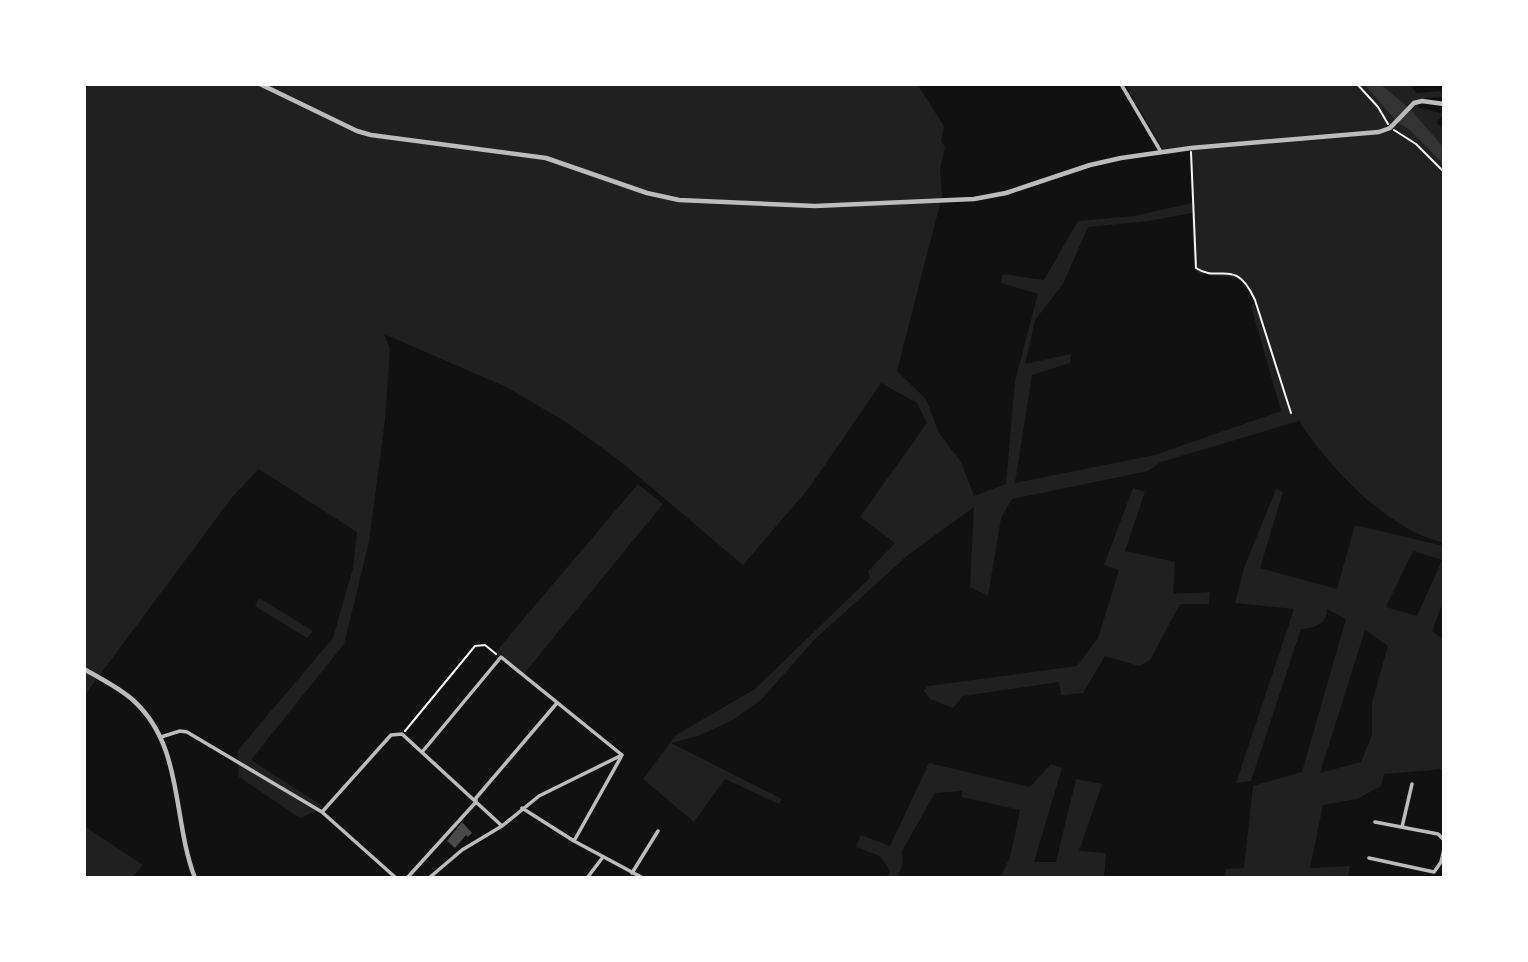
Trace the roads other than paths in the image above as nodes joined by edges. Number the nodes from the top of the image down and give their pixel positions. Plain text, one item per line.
1 (260, 84) edge
2 (1121, 84) edge
3 (1444, 104) edge
4 (1161, 152) junction
5 (84, 669) edge
6 (557, 703) junction
7 (161, 737) junction
8 (422, 752) junction
9 (622, 755) junction
10 (1412, 784) dead end
11 (476, 802) junction
12 (522, 808) junction
13 (321, 812) junction
14 (1375, 822) dead end
15 (502, 826) junction
16 (1402, 827) junction
17 (658, 831) dead end
18 (574, 841) junction
19 (1444, 841) edge
20 (1444, 853) edge
21 (603, 857) junction
22 (1369, 858) dead end
23 (632, 873) junction
24 (195, 878) edge
25 (396, 878) edge
26 (407, 878) edge
27 (429, 878) edge
28 (587, 878) edge
29 (643, 878) edge

1 - 4 street
2 - 4 street
3 - 4 street
5 - 7 street
6 - 8 street
6 - 9 street
6 - 11 street
7 - 13 street
7 - 24 street
8 - 11 street
8 - 13 street
9 - 12 street
9 - 18 street
10 - 16 street
11 - 15 street
11 - 26 street
12 - 15 street
12 - 18 street
13 - 25 street
14 - 16 street
15 - 27 street
16 - 19 street
17 - 23 street
18 - 21 street
20 - 22 street
21 - 23 street
21 - 28 street
23 - 29 street

